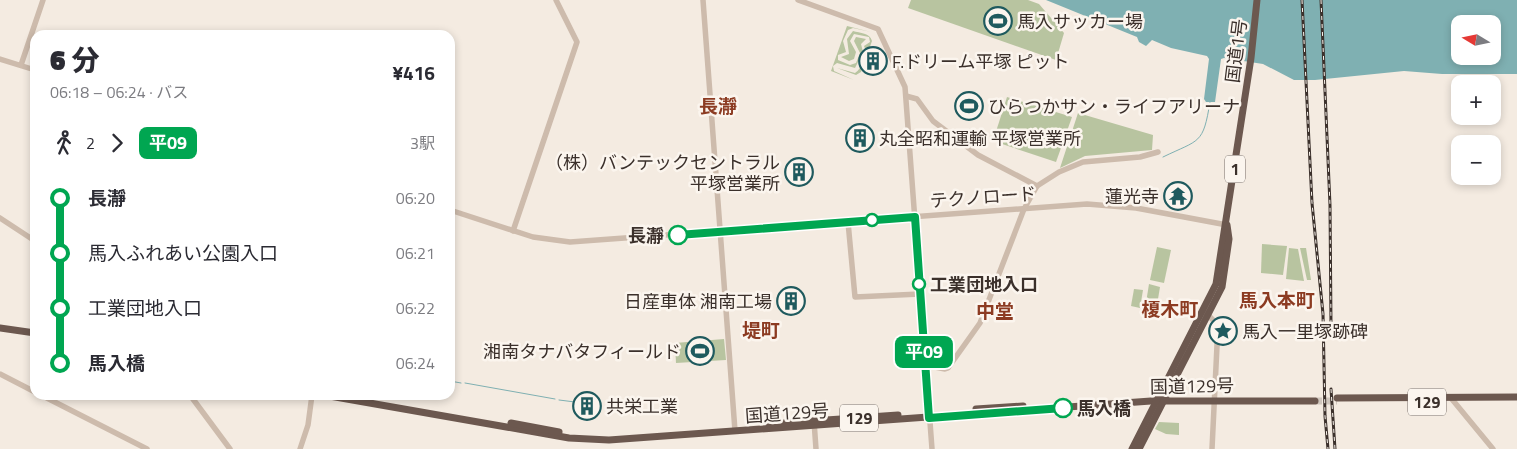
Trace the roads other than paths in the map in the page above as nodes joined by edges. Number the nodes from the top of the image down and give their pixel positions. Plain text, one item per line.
1 (43, 0) edge
2 (556, 0) edge
3 (703, 0) edge
4 (798, 0) edge
5 (1257, 0) edge
6 (33, 30) edge
7 (30, 38) edge
8 (0, 59) edge
9 (21, 65) junction
10 (30, 68) edge
11 (906, 96) junction
12 (1158, 152) dead end
13 (1037, 186) junction
14 (1024, 209) junction
15 (455, 212) edge
16 (915, 217) junction
17 (0, 218) edge
18 (848, 222) junction
19 (1227, 226) junction
20 (513, 231) junction
21 (720, 232) junction
22 (30, 238) edge
23 (920, 294) junction
24 (1206, 312) junction
25 (0, 324) edge
26 (30, 327) edge
27 (0, 328) edge
28 (30, 331) edge
29 (925, 365) junction
30 (0, 374) edge
31 (30, 389) edge
32 (1161, 398) junction
33 (1213, 398) junction
34 (1315, 399) tunnel mouth
35 (1517, 399) edge
36 (50, 400) edge
37 (194, 400) edge
38 (311, 400) edge
39 (353, 400) edge
40 (379, 400) edge
41 (1337, 400) tunnel mouth
42 (1453, 400) junction
43 (929, 415) junction
44 (814, 423) junction
45 (735, 429) junction
46 (147, 449) edge
47 (230, 449) edge
48 (300, 449) edge
49 (816, 449) edge
50 (932, 449) edge
51 (1132, 449) edge
52 (1139, 449) edge
53 (1212, 449) edge
54 (1493, 449) edge

1 - 6 street
2 - 20 street
3 - 21 street
4 - 11 street
5 - 19 highway, 国道1号 / 1
7 - 9 street
8 - 9 street
9 - 10 street
11 - 13 street
11 - 16 street
12 - 13 street
13 - 14 street
14 - 16 street, テクノロード
14 - 19 street, テクノロード
14 - 29 street
15 - 20 street, テクノロード
16 - 18 street, テクノロード
16 - 23 street
17 - 22 street
18 - 21 street, テクノロード
18 - 23 street
19 - 24 highway, 国道1号 / 1
20 - 21 street, テクノロード
21 - 45 street
23 - 29 street
24 - 32 highway, 国道1号 / 1
24 - 33 street
25 - 26 highway
27 - 28 highway
29 - 43 street
30 - 31 street
32 - 33 highway, 国道129号 / 129
32 - 43 highway, 国道129号 / 129
32 - 51 highway, 国道1号 / 1
32 - 52 highway, 国道1号 / 1
33 - 34 highway, 国道129号 / 129
33 - 53 street
35 - 42 highway, 129
36 - 46 street
37 - 47 street
38 - 48 street
39 - 45 highway, 国道129号 / 129
40 - 45 highway, 国道129号 / 129
41 - 42 highway, 129
42 - 54 street
43 - 44 highway, 国道129号 / 129
43 - 50 street
44 - 45 highway, 国道129号 / 129
44 - 49 street

